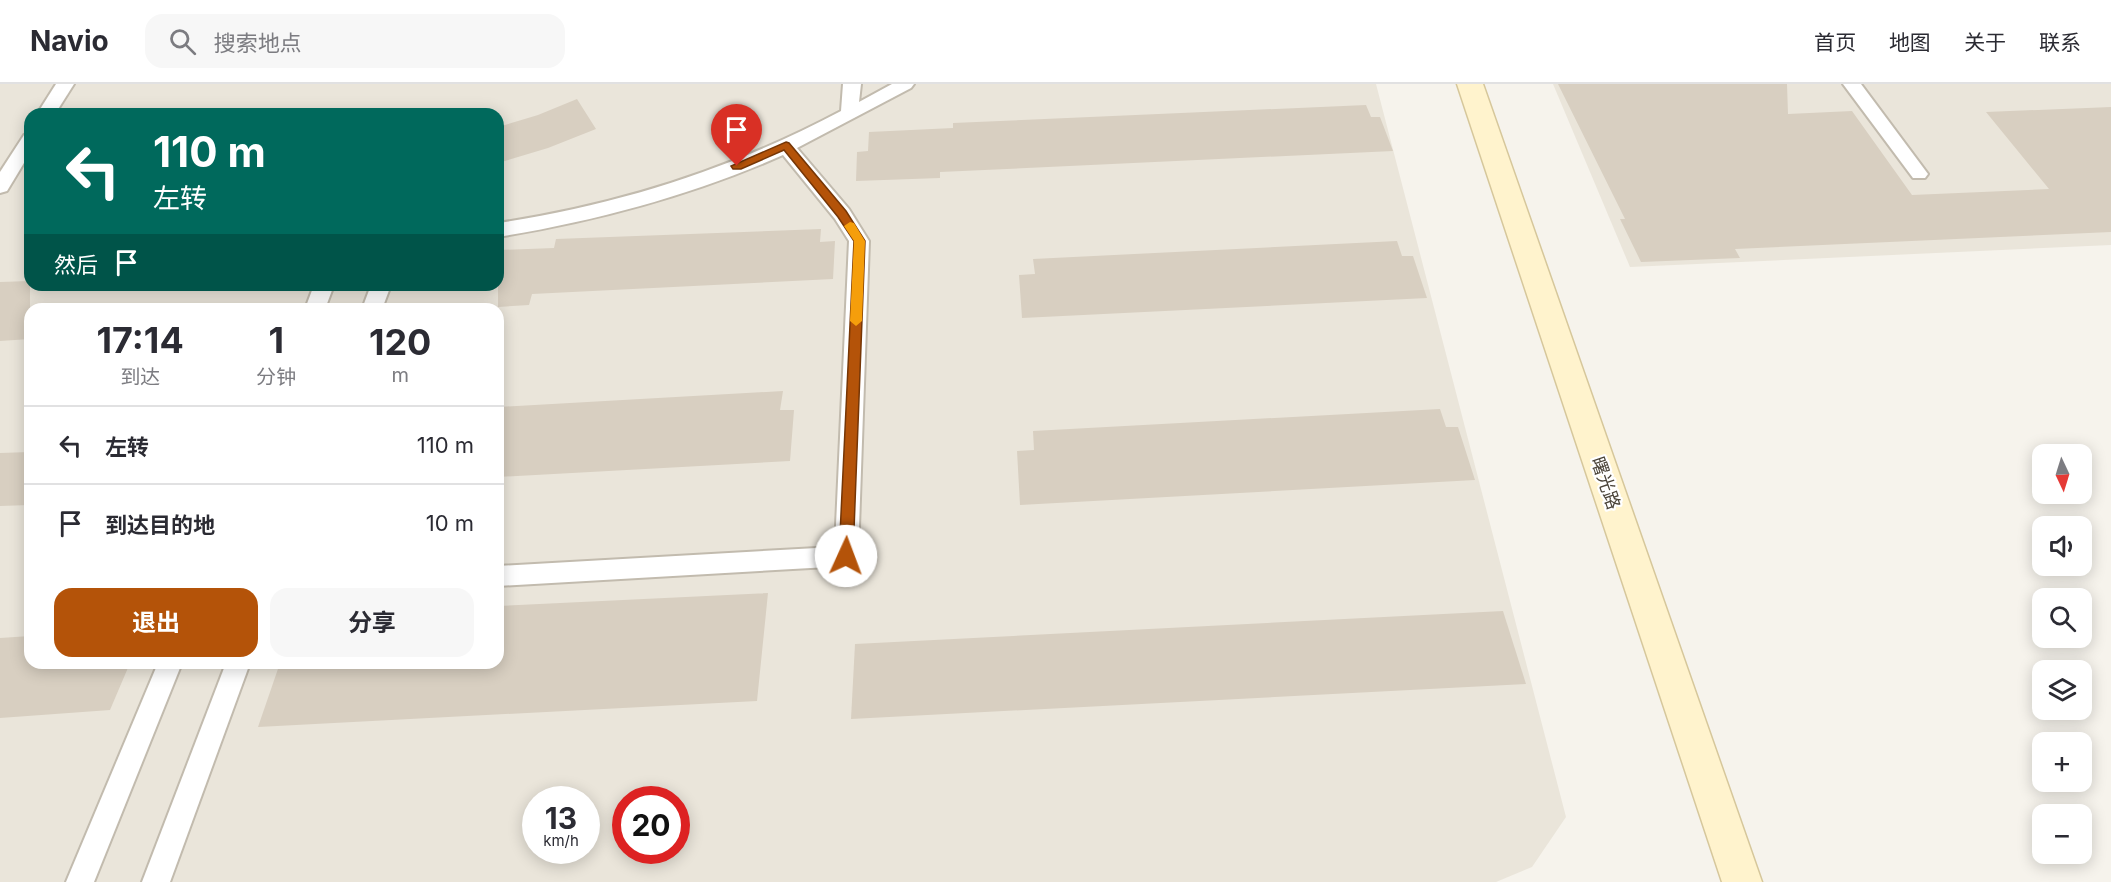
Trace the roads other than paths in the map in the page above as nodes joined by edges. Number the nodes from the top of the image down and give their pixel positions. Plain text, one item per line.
1 (66, 84) edge
2 (852, 84) edge
3 (905, 84) edge
4 (1470, 84) edge
5 (1852, 84) edge
6 (50, 108) edge
7 (58, 108) edge
8 (850, 113) junction
9 (786, 145) junction
10 (24, 149) edge
11 (1918, 174) dead end
12 (0, 187) edge
13 (504, 229) edge
14 (504, 576) edge
15 (168, 669) edge
16 (236, 669) edge
17 (80, 882) edge
18 (156, 882) edge
19 (1742, 882) edge

1 - 6 lane
1 - 7 lane
2 - 8 lane
3 - 8 lane
4 - 19 street, 曙光路
5 - 11 lane
8 - 9 lane
9 - 13 lane
9 - 14 lane
10 - 12 lane
15 - 17 lane
16 - 18 lane

